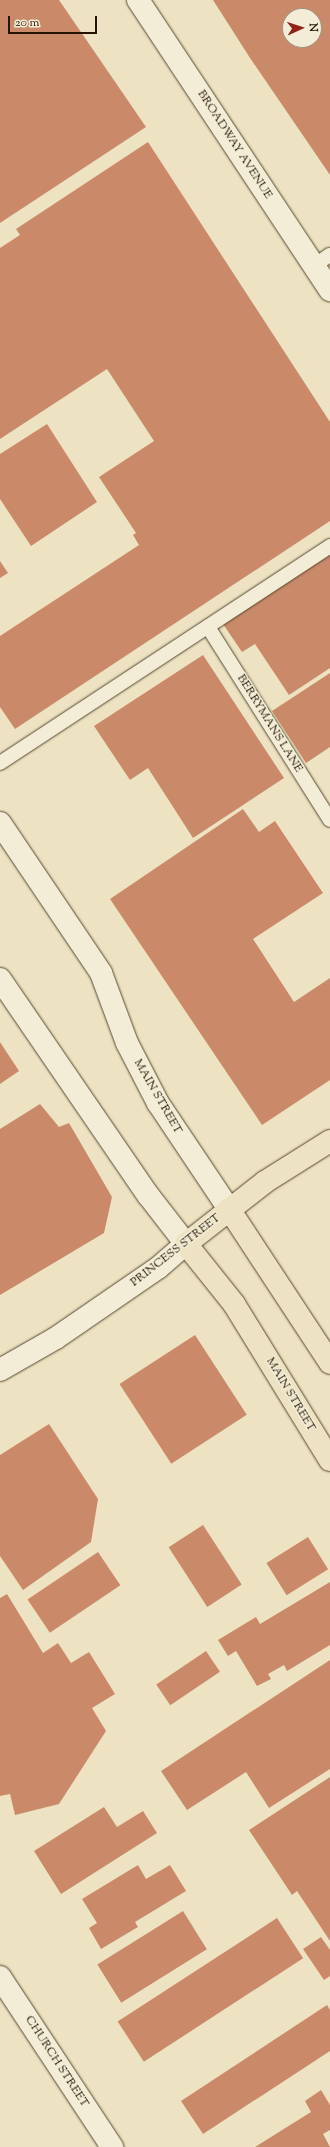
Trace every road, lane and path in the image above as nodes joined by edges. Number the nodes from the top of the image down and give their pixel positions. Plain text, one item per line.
1 (138, 0) edge
2 (322, 261) edge
3 (330, 290) edge
4 (330, 546) edge
5 (208, 627) junction
6 (0, 763) edge
7 (330, 820) edge
8 (0, 823) edge
9 (0, 979) edge
10 (330, 1141) edge
11 (229, 1209) junction
12 (186, 1244) junction
13 (330, 1363) edge
14 (0, 1370) edge
15 (330, 1460) edge
16 (0, 1977) edge
17 (112, 2147) edge

1 - 2 street, BROADWAY AVENUE
2 - 3 street, BROADWAY AVENUE
4 - 5 lane
5 - 6 lane
5 - 7 lane, BERRYMANS LANE
8 - 11 street, MAIN STREET
9 - 12 street, MAIN STREET
10 - 11 highway, PRINCESS STREET
11 - 12 highway, PRINCESS STREET
11 - 13 highway, MAIN STREET
12 - 14 street, PRINCESS STREET
12 - 15 highway, MAIN STREET
16 - 17 street, CHURCH STREET

